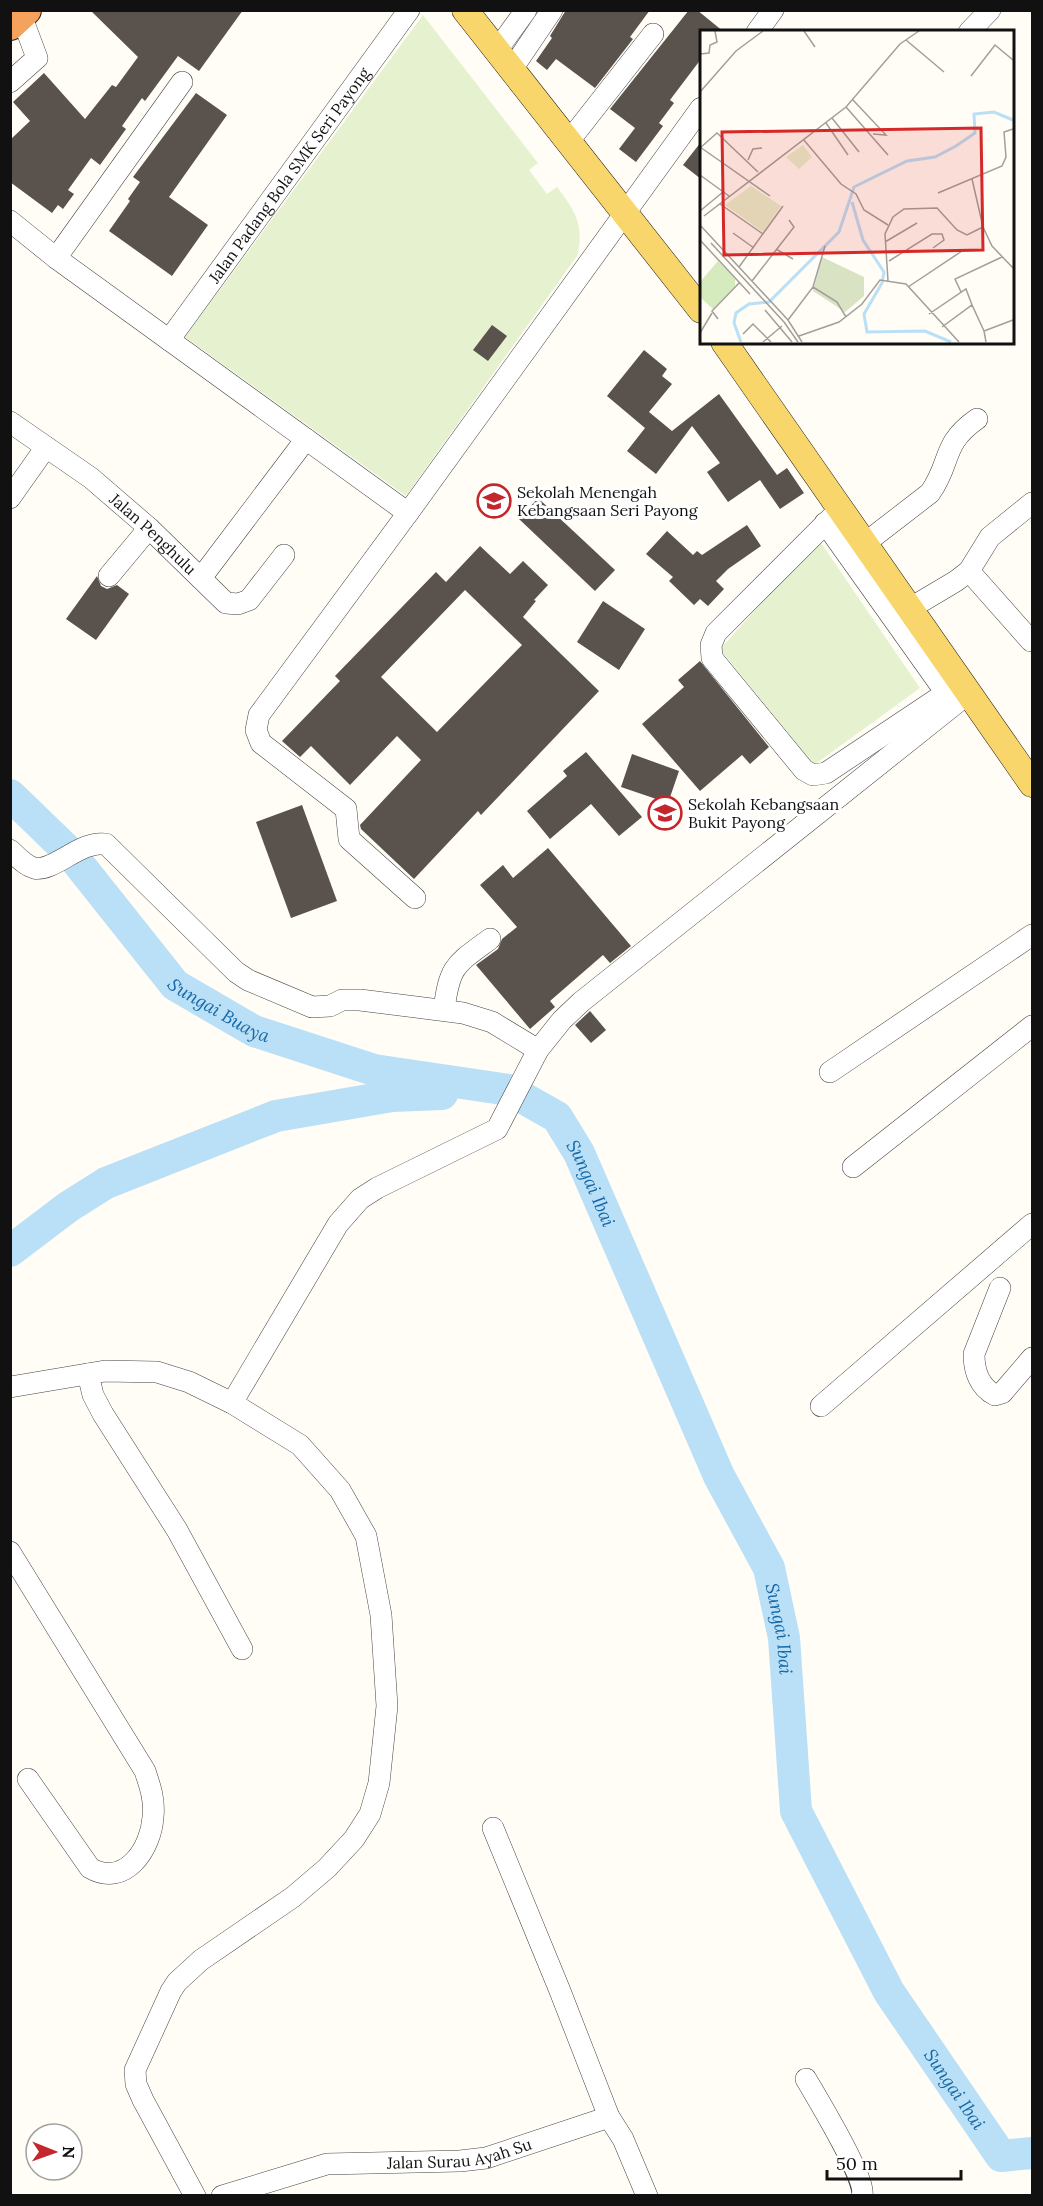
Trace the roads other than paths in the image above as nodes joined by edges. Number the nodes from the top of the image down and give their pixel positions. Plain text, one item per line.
1 (409, 10) edge
2 (465, 10) edge
3 (526, 10) edge
4 (552, 10) edge
5 (773, 10) edge
6 (990, 10) edge
7 (19, 17) edge
8 (758, 30) edge
9 (971, 30) edge
10 (653, 33) dead end
11 (504, 60) junction
12 (10, 82) edge
13 (182, 82) dead end
14 (700, 109) edge
15 (569, 141) junction
16 (624, 211) junction
17 (10, 221) edge
18 (56, 258) junction
19 (700, 306) edge
20 (169, 340) junction
21 (725, 344) edge
22 (977, 420) dead end
23 (10, 422) edge
24 (306, 439) junction
25 (46, 447) junction
26 (10, 498) edge
27 (1032, 503) edge
28 (408, 513) junction
29 (832, 516) junction
30 (149, 528) junction
31 (864, 544) junction
32 (284, 555) dead end
33 (969, 571) junction
34 (109, 576) dead end
35 (201, 578) junction
36 (909, 609) junction
37 (1031, 641) edge
38 (959, 690) junction
39 (1032, 784) edge
40 (10, 850) edge
41 (415, 898) dead end
42 (1032, 935) edge
43 (490, 939) dead end
44 (444, 1009) junction
45 (1032, 1026) edge
46 (534, 1057) junction
47 (830, 1072) dead end
48 (853, 1167) dead end
49 (1032, 1224) edge
50 (1000, 1288) dead end
51 (1032, 1358) edge
52 (88, 1374) junction
53 (10, 1387) edge
54 (232, 1403) junction
55 (821, 1406) dead end
56 (10, 1552) edge
57 (242, 1650) dead end
58 (28, 1779) dead end
59 (493, 1828) dead end
60 (806, 2079) dead end
61 (609, 2117) junction
62 (195, 2196) edge
63 (222, 2196) edge
64 (647, 2196) edge
65 (862, 2196) edge

1 - 20 street, Jalan Padang Bola SMK Seri Payong
2 - 11 main road
3 - 11 street
4 - 11 street
5 - 8 street
6 - 9 street
7 - 12 street
10 - 15 street
11 - 15 main road
13 - 18 street
14 - 16 street
15 - 16 main road
16 - 19 main road
16 - 28 street
17 - 18 street
18 - 20 street
20 - 24 street
21 - 29 main road
22 - 31 street
23 - 25 street, Jalan Penghulu
24 - 28 street
24 - 35 street
25 - 26 street
25 - 30 street, Jalan Penghulu
27 - 33 street
28 - 41 street
29 - 31 main road
29 - 38 street
29 - 38 street
30 - 34 street
30 - 35 street, Jalan Penghulu
31 - 36 main road
32 - 35 street, Jalan Penghulu
33 - 36 street
33 - 37 street
36 - 38 main road
38 - 39 main road
38 - 46 street
40 - 44 street
42 - 47 street
43 - 44 street
44 - 46 street
45 - 48 street
46 - 54 street
49 - 55 street
50 - 51 street
52 - 53 street
52 - 54 street
52 - 57 street
54 - 62 street
56 - 58 street
59 - 61 street
60 - 65 street
61 - 63 street, Jalan Surau Ayah Su
61 - 64 street

